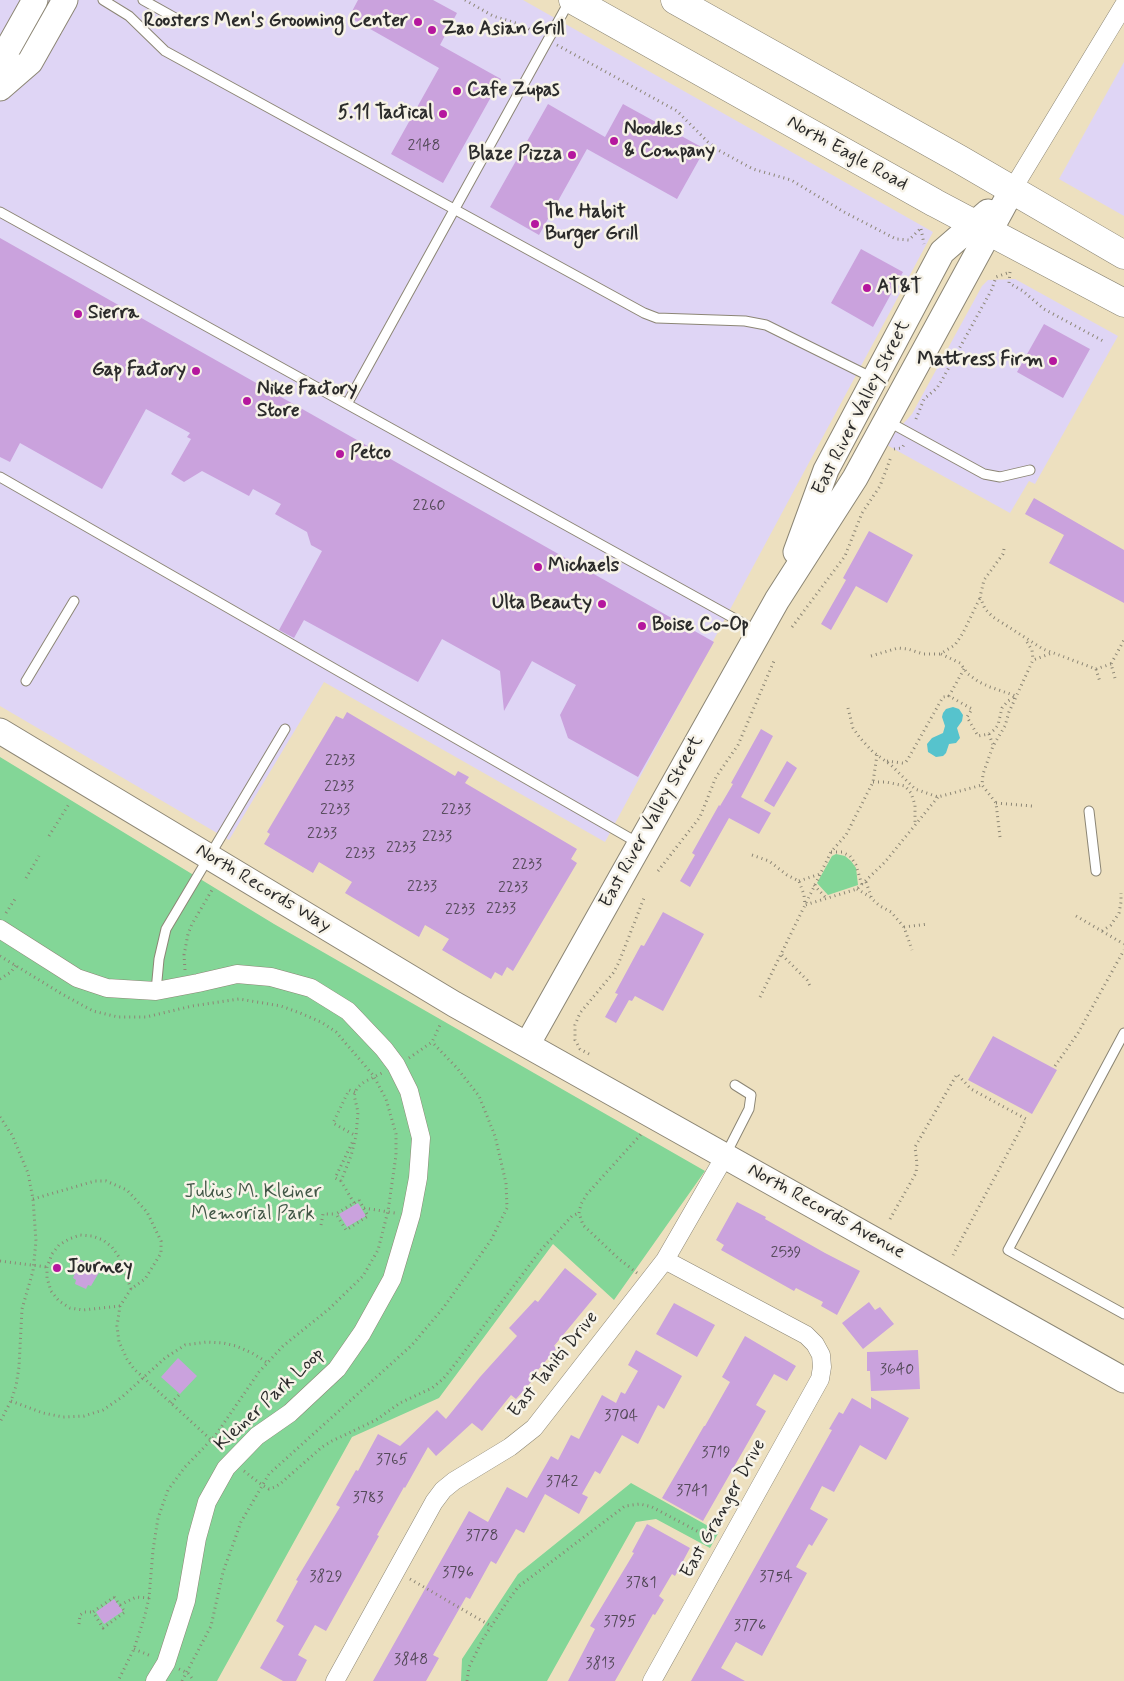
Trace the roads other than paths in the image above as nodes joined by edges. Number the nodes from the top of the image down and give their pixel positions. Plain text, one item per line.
1 (34, 0) edge
2 (65, 0) edge
3 (103, 0) edge
4 (143, 0) edge
5 (572, 0) edge
6 (675, 0) edge
7 (1124, 5) edge
8 (176, 19) dead end
9 (0, 69) edge
10 (0, 88) edge
11 (1012, 190) junction
12 (455, 209) junction
13 (0, 212) edge
14 (982, 228) junction
15 (1124, 255) edge
16 (1124, 303) edge
17 (875, 379) junction
18 (347, 404) junction
19 (886, 420) junction
20 (1030, 470) dead end
21 (0, 477) edge
22 (777, 600) junction
23 (74, 601) dead end
24 (759, 632) junction
25 (26, 681) dead end
26 (285, 729) dead end
27 (0, 731) edge
28 (1090, 811) dead end
29 (640, 844) junction
30 (210, 857) junction
31 (1096, 871) dead end
32 (3, 921) edge
33 (156, 990) junction
34 (1124, 1033) edge
35 (527, 1045) junction
36 (735, 1086) dead end
37 (725, 1156) junction
38 (665, 1260) junction
39 (1124, 1314) edge
40 (1124, 1380) edge
41 (155, 1681) edge
42 (335, 1681) edge
43 (652, 1681) edge

1 - 9 street
2 - 10 street
3 - 12 lane
4 - 8 lane
5 - 12 lane
5 - 14 highway, North Eagle Road
6 - 11 highway
7 - 11 street, East River Valley Street
11 - 14 street, East River Valley Street
11 - 15 highway
12 - 17 lane
12 - 18 lane
13 - 18 lane
14 - 16 highway, North Eagle Road
14 - 17 street, East River Valley Street
14 - 19 street, East River Valley Street
17 - 22 street, East River Valley Street
18 - 24 lane
19 - 20 lane
19 - 22 street, East River Valley Street
21 - 29 lane
22 - 24 street, East River Valley Street
23 - 25 lane
24 - 29 street, East River Valley Street
26 - 30 lane
27 - 30 street, North Records Way
28 - 31 lane
29 - 35 street, East River Valley Street
30 - 33 lane
30 - 35 street, North Records Way
32 - 33 street, Kleiner Park Loop
33 - 41 street, Kleiner Park Loop
34 - 39 lane
35 - 37 street, North Records Avenue
36 - 37 lane
37 - 38 street, East Tahiti Drive
37 - 40 street, North Records Avenue
38 - 42 street, East Tahiti Drive
38 - 43 street, East Granger Drive

